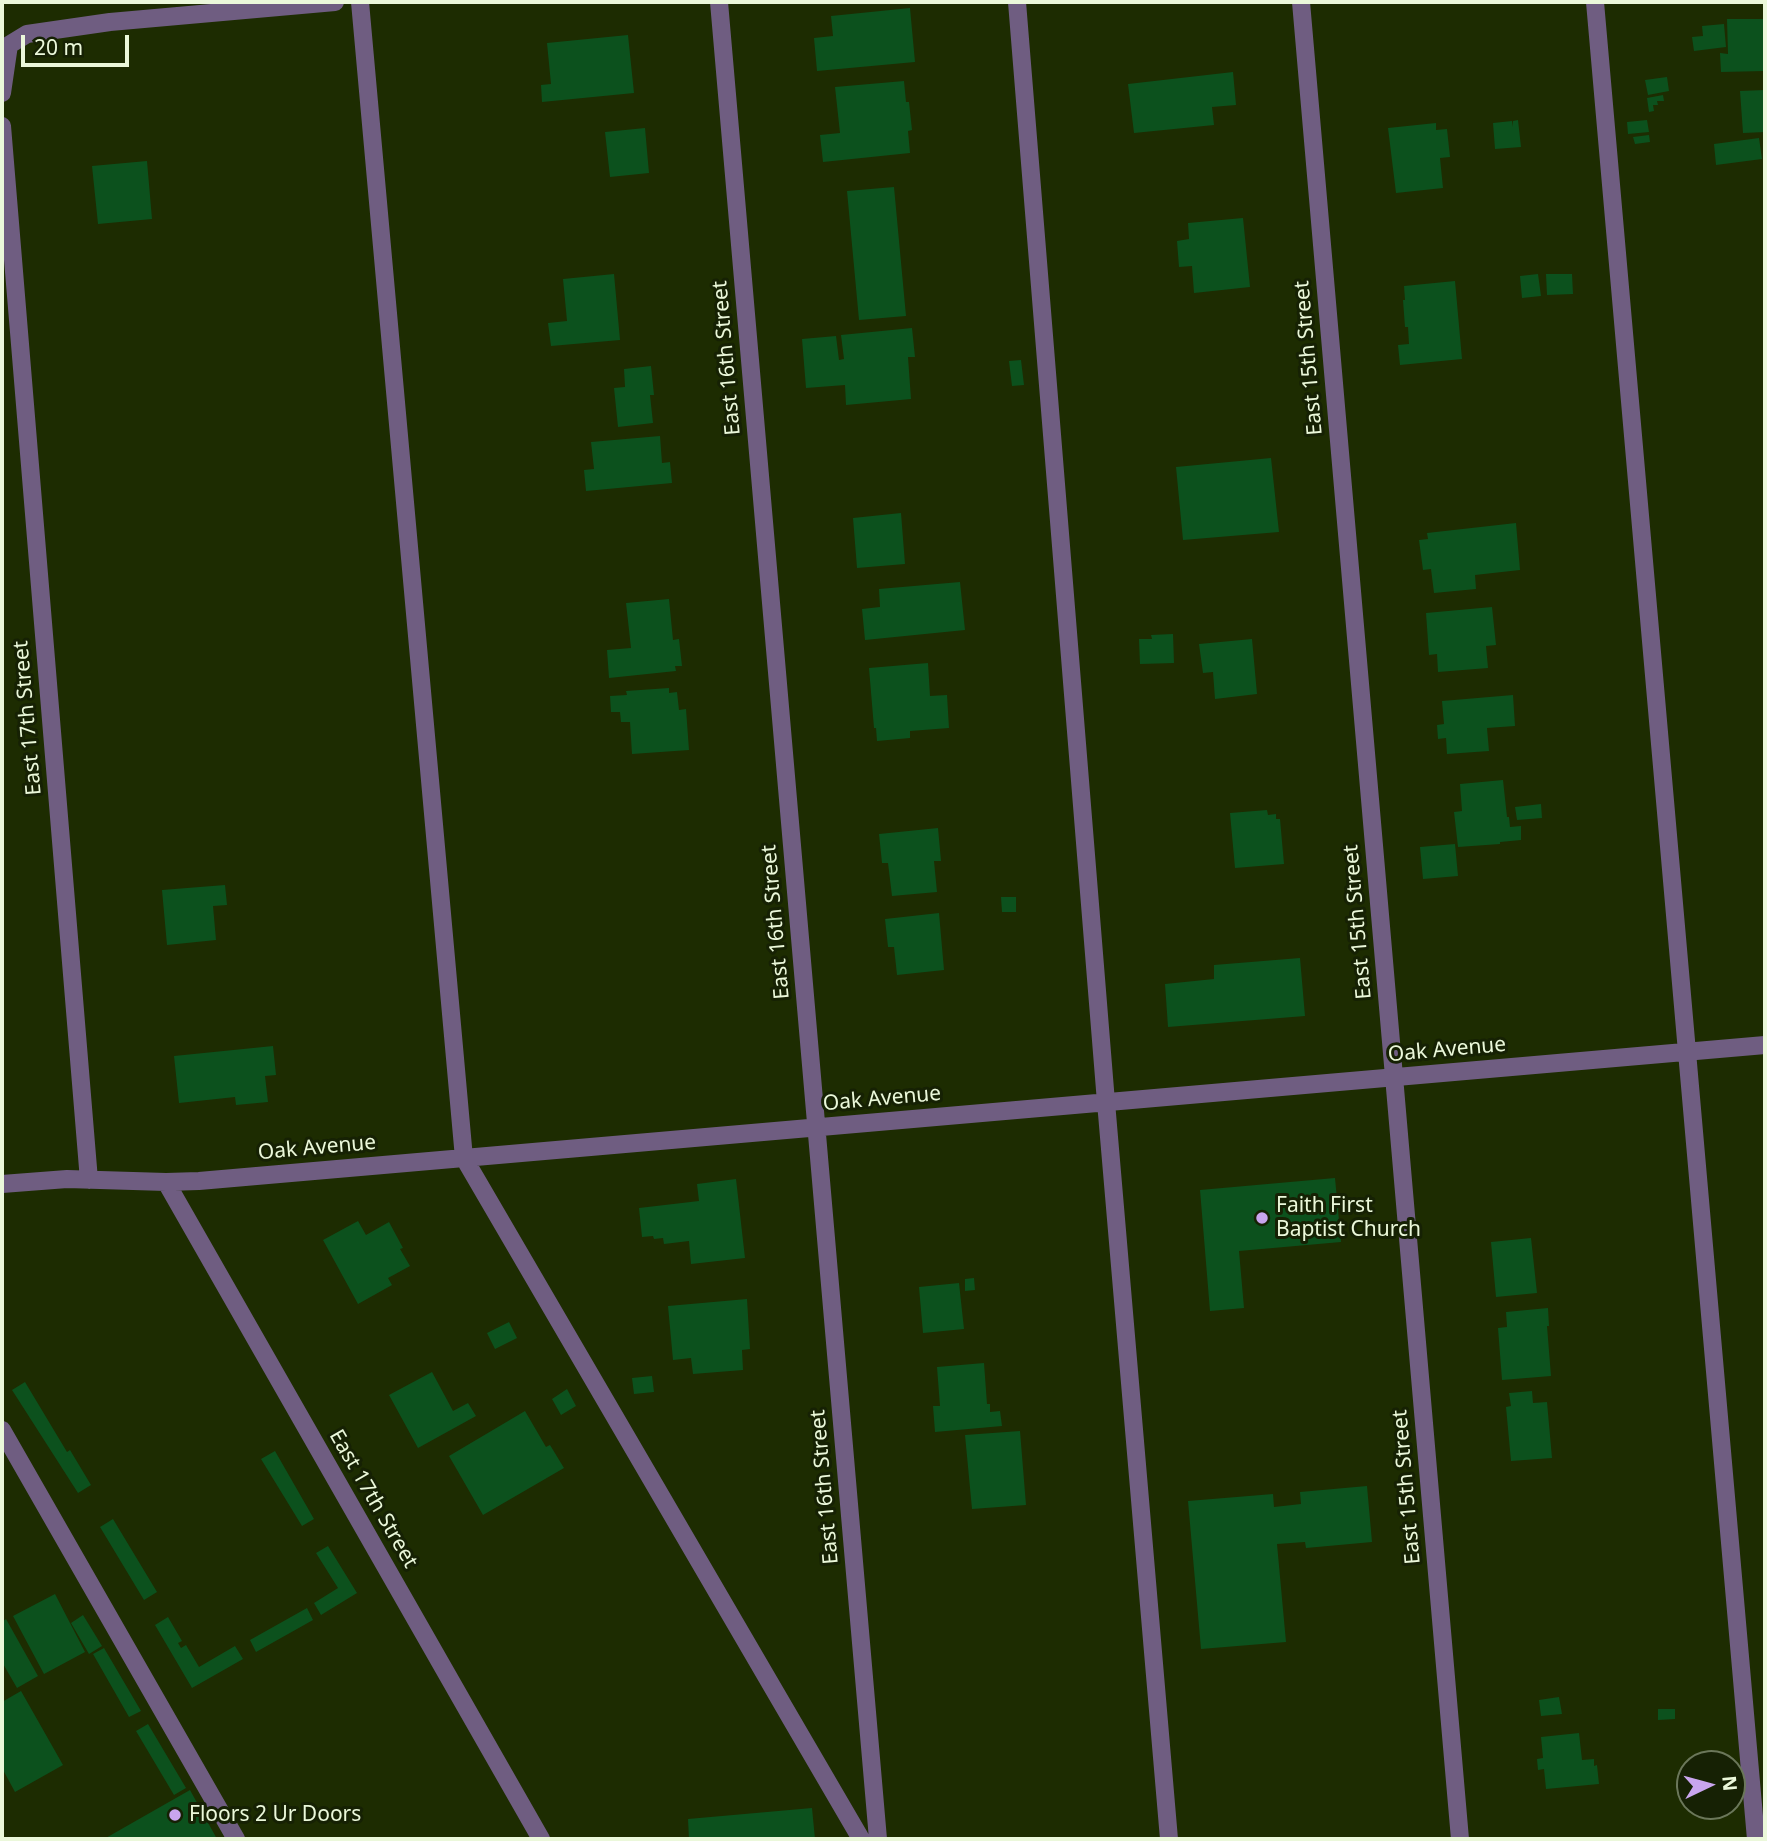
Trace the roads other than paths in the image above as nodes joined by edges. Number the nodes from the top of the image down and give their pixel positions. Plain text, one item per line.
1 (335, 2) edge
2 (360, 2) edge
3 (719, 2) edge
4 (1017, 2) edge
5 (1301, 2) edge
6 (1595, 2) edge
7 (2, 93) edge
8 (2, 126) edge
9 (1765, 1045) edge
10 (1688, 1051) junction
11 (1395, 1077) junction
12 (1106, 1102) junction
13 (817, 1128) junction
14 (464, 1158) junction
15 (89, 1180) junction
16 (166, 1182) junction
17 (2, 1184) edge
18 (2, 1430) edge
19 (236, 1839) edge
20 (541, 1839) edge
21 (860, 1839) edge
22 (878, 1839) edge
23 (1169, 1839) edge
24 (1460, 1839) edge
25 (1756, 1839) edge

1 - 7 street
2 - 14 street
3 - 13 street, East 16th Street
4 - 12 street
5 - 11 street, East 15th Street
6 - 10 street
8 - 15 street, East 17th Street
9 - 10 street, Oak Avenue
10 - 11 street, Oak Avenue
10 - 25 street
11 - 12 street, Oak Avenue
11 - 24 street, East 15th Street
12 - 13 street, Oak Avenue
12 - 23 street
13 - 14 street, Oak Avenue
13 - 22 street, East 16th Street
14 - 16 street, Oak Avenue
14 - 21 street
15 - 16 street, Oak Avenue
15 - 17 street, Oak Avenue
16 - 20 street, East 17th Street
18 - 19 street

